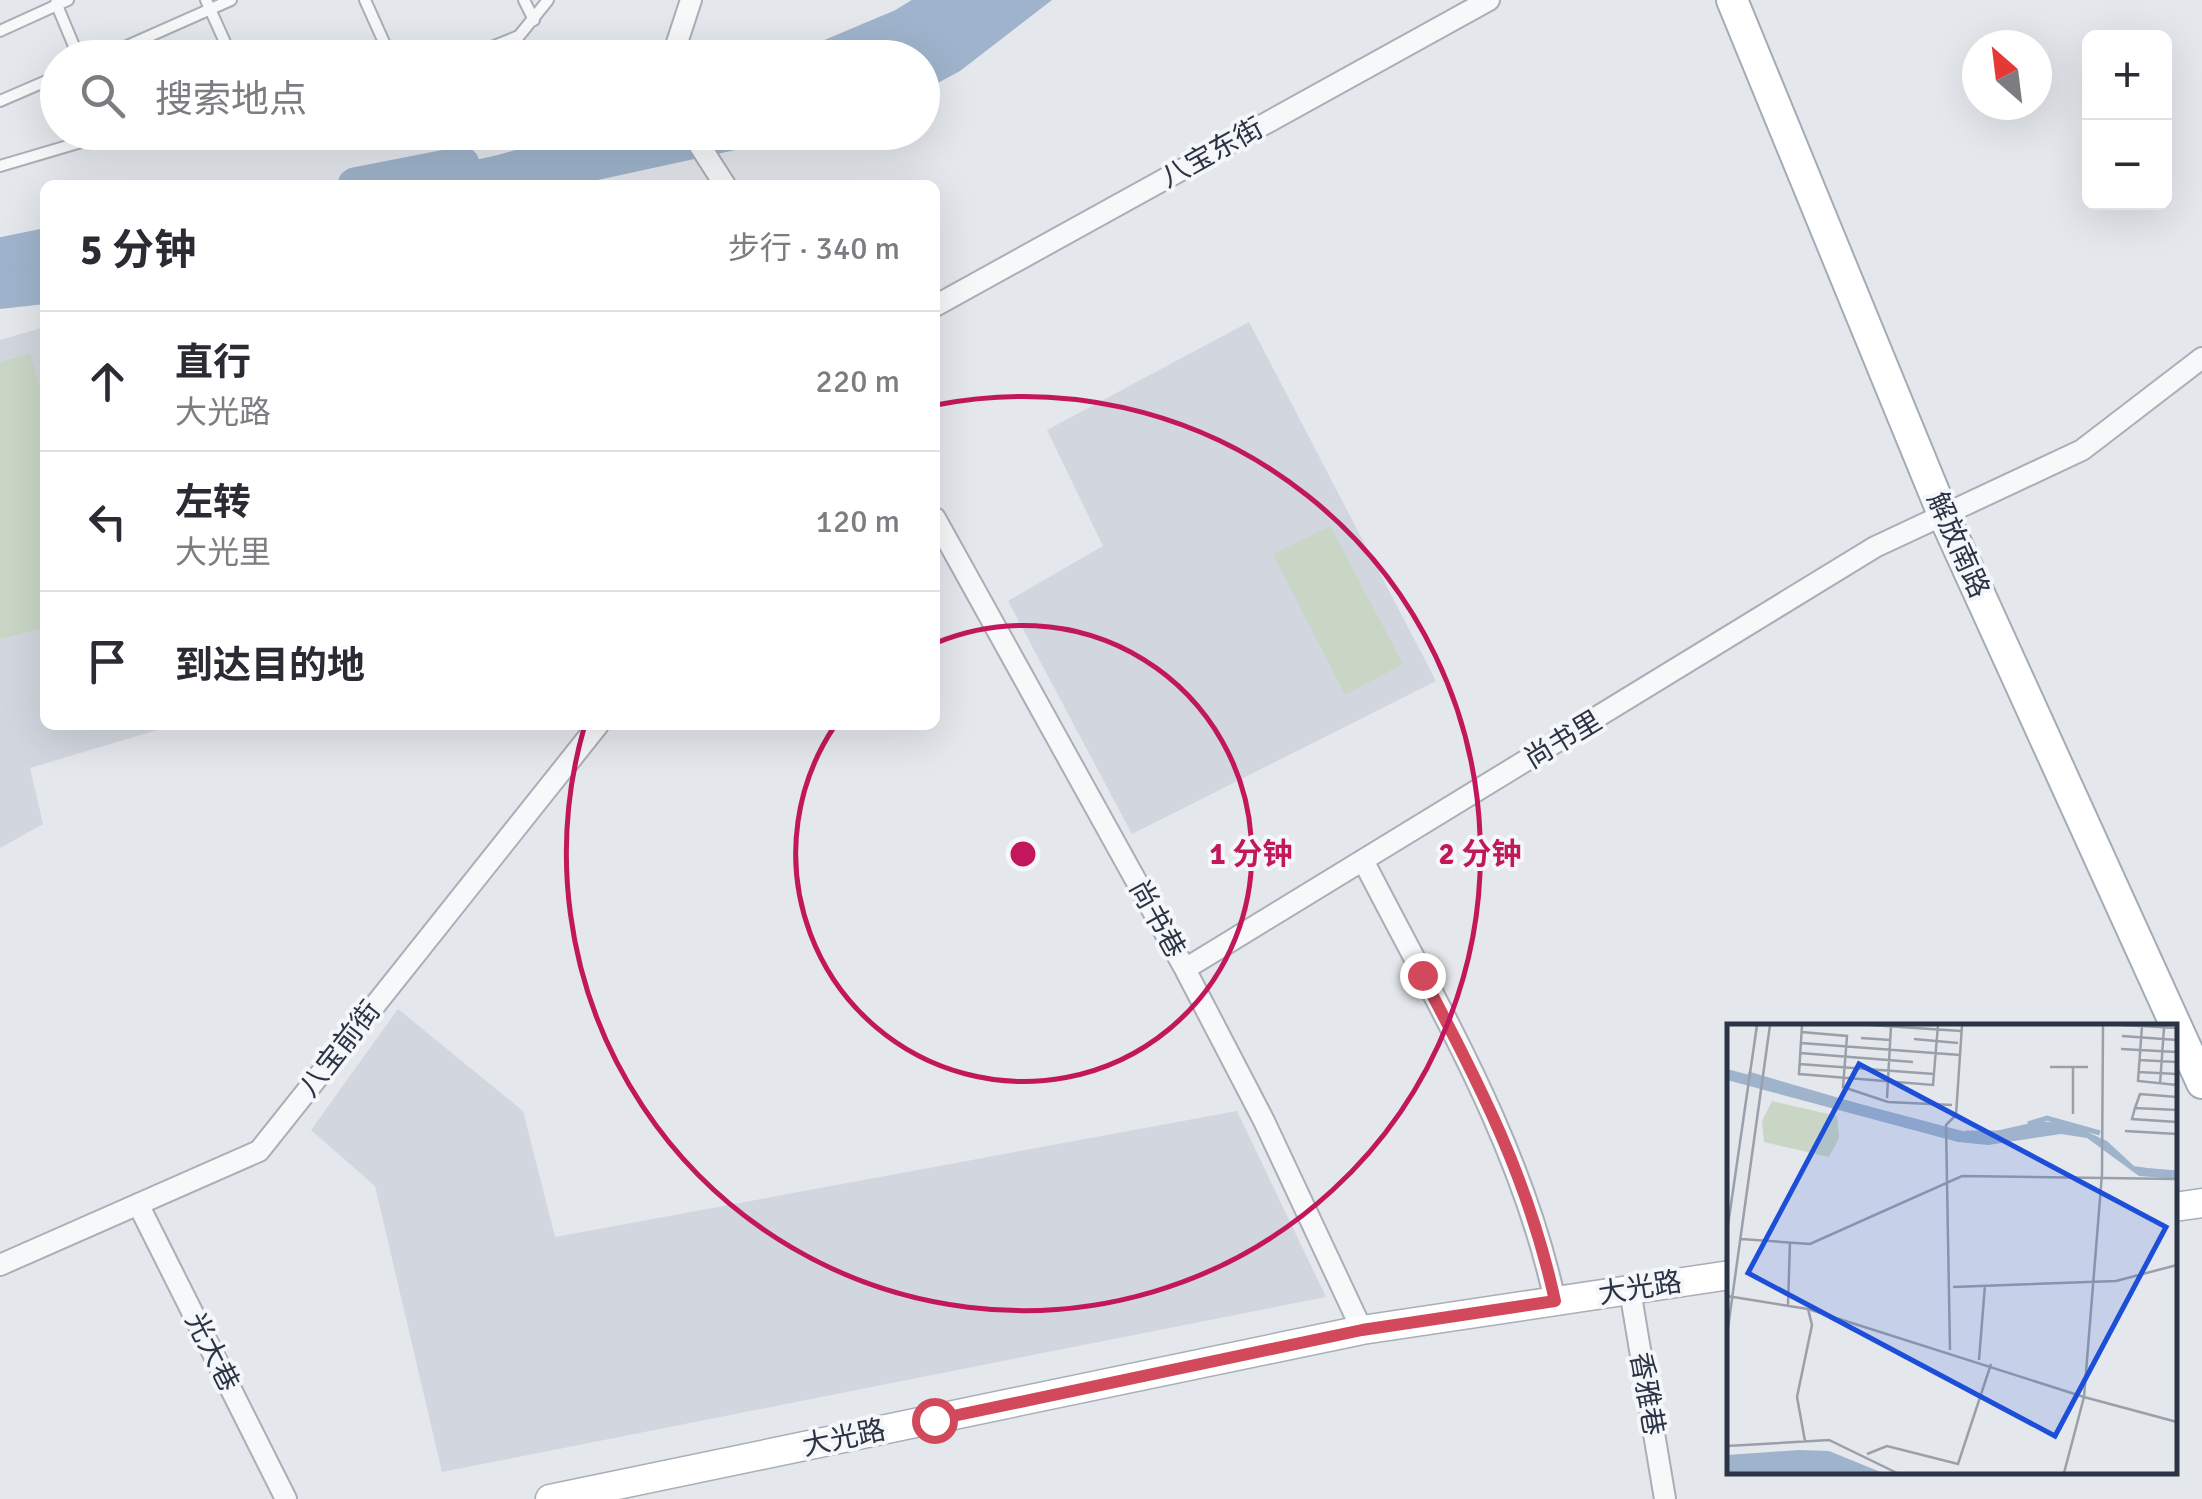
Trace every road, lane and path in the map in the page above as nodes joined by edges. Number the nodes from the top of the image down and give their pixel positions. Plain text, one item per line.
1 (68, 0) edge
2 (231, 0) edge
3 (366, 0) edge
4 (524, 0) edge
5 (548, 0) edge
6 (691, 0) edge
7 (1489, 0) edge
8 (1732, 0) edge
9 (56, 3) edge
10 (208, 5) edge
11 (534, 20) junction
12 (0, 30) edge
13 (71, 40) edge
14 (137, 40) edge
15 (224, 40) edge
16 (383, 40) edge
17 (508, 40) edge
18 (678, 40) edge
19 (40, 84) edge
20 (0, 101) edge
21 (55, 150) edge
22 (701, 150) edge
23 (0, 166) edge
24 (722, 180) edge
25 (940, 303) edge
26 (2202, 358) edge
27 (1943, 514) junction
28 (940, 527) edge
29 (594, 730) edge
30 (1363, 860) junction
31 (1185, 969) junction
32 (2176, 1024) edge
33 (2177, 1027) edge
34 (2202, 1082) edge
35 (2202, 1202) edge
36 (138, 1204) junction
37 (2177, 1206) edge
38 (0, 1265) edge
39 (1727, 1274) edge
40 (1630, 1290) junction
41 (1555, 1301) junction
42 (1362, 1330) junction
43 (286, 1499) edge
44 (550, 1499) edge
45 (1665, 1499) edge

1 - 9 lane
2 - 10 lane
3 - 16 lane
4 - 11 lane
5 - 11 lane
6 - 18 street
7 - 25 street, 八宝东街
8 - 27 street, 解放南路
9 - 12 lane
9 - 13 lane
10 - 14 lane
10 - 15 lane
11 - 17 lane
19 - 20 lane
21 - 23 lane
22 - 24 street
26 - 27 street, 尚书里
27 - 30 street, 尚书里
27 - 32 street, 解放南路
28 - 31 street, 尚书巷
29 - 36 street, 八宝前街
30 - 31 street, 尚书里
30 - 41 street
31 - 42 street, 尚书巷
33 - 34 street, 解放南路
35 - 37 street
36 - 38 street, 八宝前街
36 - 43 street, 光大巷
39 - 40 street, 大光路
40 - 41 street, 大光路
40 - 45 street, 香雅巷
41 - 42 street, 大光路
42 - 44 street, 大光路

